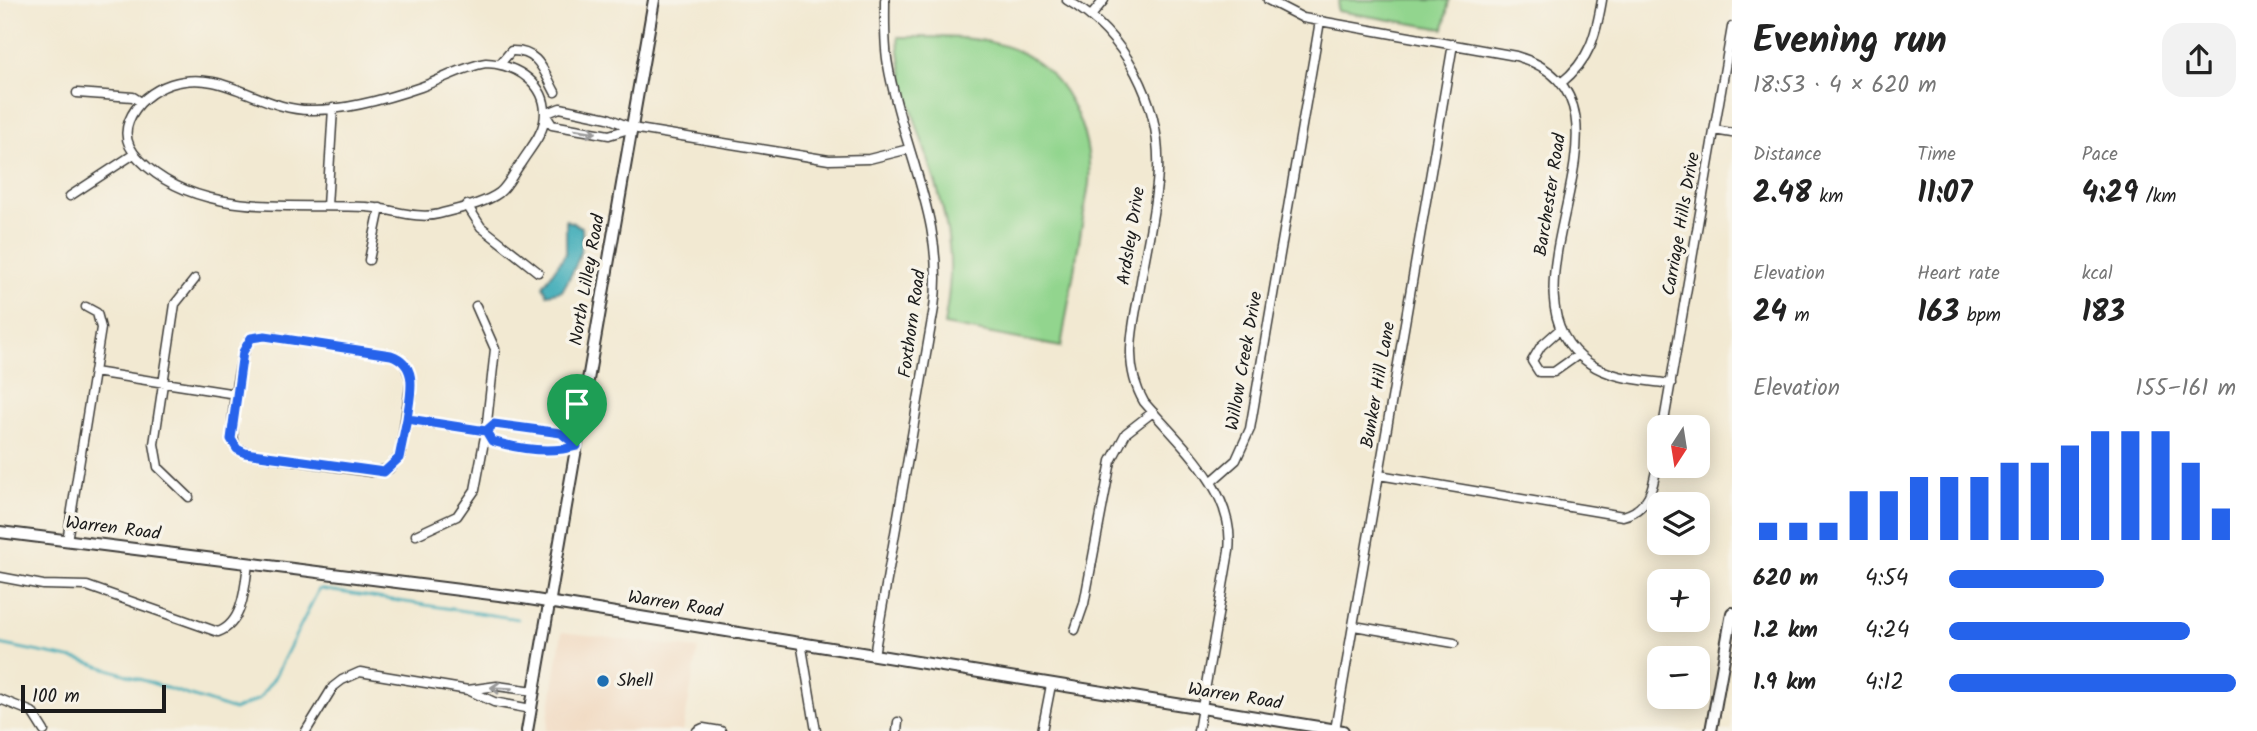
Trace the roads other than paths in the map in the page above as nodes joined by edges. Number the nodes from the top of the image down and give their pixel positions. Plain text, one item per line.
1 (654, 0) edge
2 (885, 0) edge
3 (1067, 0) edge
4 (1104, 0) edge
5 (1268, 0) edge
6 (1602, 0) edge
7 (1090, 16) junction
8 (1320, 21) junction
9 (1732, 27) edge
10 (1453, 44) junction
11 (500, 64) junction
12 (1561, 83) junction
13 (555, 92) dead end
14 (77, 93) dead end
15 (141, 103) junction
16 (333, 108) junction
17 (545, 114) junction
18 (632, 128) junction
19 (1714, 130) junction
20 (1732, 133) edge
21 (909, 149) junction
22 (134, 154) junction
23 (69, 196) dead end
24 (467, 205) junction
25 (327, 206) junction
26 (380, 208) junction
27 (369, 260) dead end
28 (538, 272) dead end
29 (195, 278) dead end
30 (476, 306) dead end
31 (86, 307) dead end
32 (1559, 330) junction
33 (1578, 355) junction
34 (94, 372) junction
35 (163, 382) junction
36 (1671, 384) junction
37 (236, 394) junction
38 (1153, 412) junction
39 (1665, 415) edge
40 (407, 419) junction
41 (486, 431) junction
42 (577, 446) junction
43 (1379, 475) junction
44 (1655, 478) edge
45 (1211, 482) junction
46 (189, 497) dead end
47 (0, 532) edge
48 (416, 535) dead end
49 (67, 541) junction
50 (248, 564) junction
51 (0, 577) edge
52 (549, 602) junction
53 (1732, 613) edge
54 (1354, 626) junction
55 (1074, 630) dead end
56 (801, 642) junction
57 (1454, 643) dead end
58 (874, 654) junction
59 (1051, 685) junction
60 (468, 690) junction
61 (534, 691) junction
62 (0, 699) edge
63 (531, 709) junction
64 (1202, 710) junction
65 (1339, 730) edge
66 (44, 731) edge
67 (306, 731) edge
68 (527, 731) edge
69 (697, 731) edge
70 (721, 731) edge
71 (816, 731) edge
72 (1042, 731) edge
73 (1198, 731) edge
74 (1712, 731) edge

1 - 18 main road, North Lilley Road
2 - 21 street, Foxthorn Road
3 - 7 street, Ardsley Drive
4 - 7 street
5 - 8 street, Barchester Road
6 - 12 street
7 - 38 street, Ardsley Drive
8 - 10 street, Barchester Road
8 - 45 street, Willow Creek Drive
9 - 19 street, Carriage Hills Drive
10 - 12 street, Barchester Road
10 - 43 street, Bunker Hill Lane
11 - 13 street
11 - 16 street
11 - 17 street
12 - 32 street, Barchester Road
14 - 15 street
15 - 16 street
15 - 22 street
16 - 25 street
17 - 18 street
17 -> 18 street
17 - 24 street
18 - 21 street
18 - 42 main road, North Lilley Road
19 - 20 street
19 - 36 street, Carriage Hills Drive
21 - 58 street, Foxthorn Road
22 - 23 street
22 - 25 street
24 - 26 street
24 - 28 street
25 - 26 street
26 - 27 street
29 - 35 street
30 - 41 street
31 - 34 street
32 - 33 street, Barchester Road
32 - 33 street
33 - 36 street, Barchester Road
34 - 35 street
34 - 49 street
35 - 37 street
35 - 46 street
36 - 39 street, Carriage Hills Drive
37 - 40 street
37 - 40 street
38 - 45 street, Ardsley Drive
38 - 55 street
40 - 41 street
41 - 42 street
41 - 42 street
41 - 48 street
42 - 52 main road, North Lilley Road
43 - 44 street
43 - 54 street, Bunker Hill Lane
45 - 64 street
47 - 49 main road, Warren Road
49 - 50 main road, Warren Road
50 - 51 street
50 - 52 main road, Warren Road
52 - 56 main road, Warren Road
52 - 61 main road, North Lilley Road
53 - 74 main road
54 - 57 street
54 - 65 street, Bunker Hill Lane
56 - 58 main road, Warren Road
56 - 71 street
58 - 59 main road, Warren Road
59 - 64 main road, Warren Road
59 - 72 street
61 -> 60 street
60 - 63 street
60 - 67 street
61 - 63 main road, North Lilley Road
62 - 66 street
63 - 68 main road, North Lilley Road
64 - 65 main road, Warren Road
64 - 73 street
69 - 70 street

